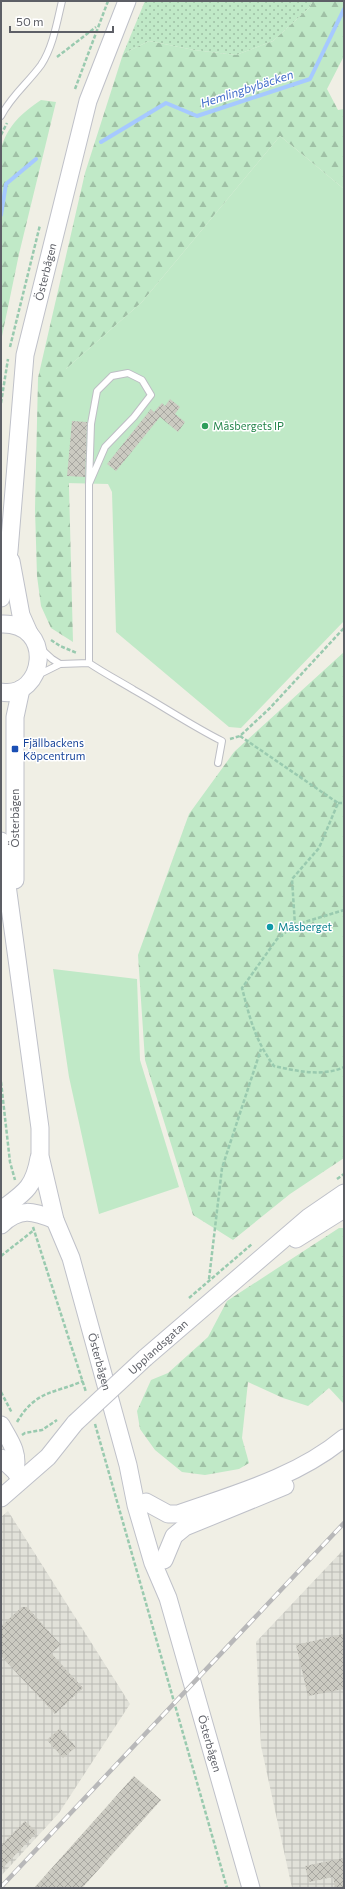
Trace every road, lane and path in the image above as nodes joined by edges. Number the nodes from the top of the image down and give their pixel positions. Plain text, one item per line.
1 (62, 1) edge
2 (108, 1) edge
3 (127, 1) edge
4 (97, 27) dead end
5 (1, 116) edge
6 (89, 484) junction
7 (9, 551) junction
8 (1, 598) edge
9 (1, 624) edge
10 (344, 628) edge
11 (32, 637) junction
12 (89, 663) junction
13 (60, 664) junction
14 (27, 683) junction
15 (1, 692) edge
16 (240, 736) junction
17 (222, 741) junction
18 (218, 763) dead end
19 (338, 803) junction
20 (344, 803) edge
21 (1, 841) edge
22 (344, 910) edge
23 (295, 926) junction
24 (14, 948) junction
25 (262, 1049) junction
26 (344, 1068) edge
27 (1, 1082) edge
28 (40, 1128) junction
29 (40, 1156) junction
30 (344, 1192) edge
31 (21, 1195) junction
32 (344, 1209) edge
33 (1, 1210) edge
34 (27, 1212) junction
35 (55, 1220) junction
36 (1, 1225) edge
37 (34, 1230) junction
38 (1, 1256) edge
39 (71, 1258) junction
40 (243, 1272) junction
41 (209, 1280) dead end
42 (83, 1381) junction
43 (87, 1396) dead end
44 (93, 1418) dead end
45 (68, 1420) junction
46 (9, 1423) edge
47 (344, 1438) edge
48 (12, 1444) junction
49 (344, 1452) edge
50 (1, 1458) edge
51 (128, 1465) junction
52 (18, 1476) junction
53 (1, 1484) edge
54 (1, 1498) edge
55 (146, 1502) junction
56 (164, 1560) junction
57 (168, 1598) junction
58 (227, 1888) edge
59 (250, 1888) edge

1 - 5 lane
2 - 4 path
3 - 7 main road, Österbågen
6 - 6 lane
6 - 12 lane
7 - 8 main road, Österbågen
7 - 11 main road, Österbågen
9 - 11 main road
10 - 16 path
11 - 13 lane
11 - 14 main road, Österbågen
12 - 13 lane
12 - 17 lane
13 - 14 lane
14 - 15 main road
14 - 24 main road, Österbågen
16 - 17 path
16 - 19 path
17 - 18 lane
19 - 20 path
19 - 23 path
21 - 24 main road, Österbågen
22 - 23 path
23 - 25 path
24 - 28 main road, Österbågen
25 - 26 path
25 - 41 path
27 - 31 path
28 - 29 main road, Österbågen
28 - 39 main road, Österbågen
29 - 31 main road
29 - 35 main road, Österbågen
30 - 40 main road, Upplandsgatan
31 - 33 main road
32 - 40 main road, Upplandsgatan
34 - 35 main road
34 - 36 main road
34 - 37 path
35 - 39 main road, Österbågen
37 - 38 path
37 - 42 path
39 - 51 main road, Österbågen
40 - 45 main road, Upplandsgatan, bridge
42 - 43 path
42 - 46 path
44 - 58 path
45 - 48 path
45 - 52 main road, Upplandsgatan
46 - 48 main road
47 - 55 main road
48 - 52 main road
49 - 56 main road
50 - 52 main road
51 - 55 main road, Österbågen
51 - 57 main road, Österbågen
52 - 53 main road, Upplandsgatan
52 - 54 main road, Upplandsgatan
55 - 56 main road, Österbågen
56 - 57 main road, Österbågen
57 - 59 main road, Österbågen

